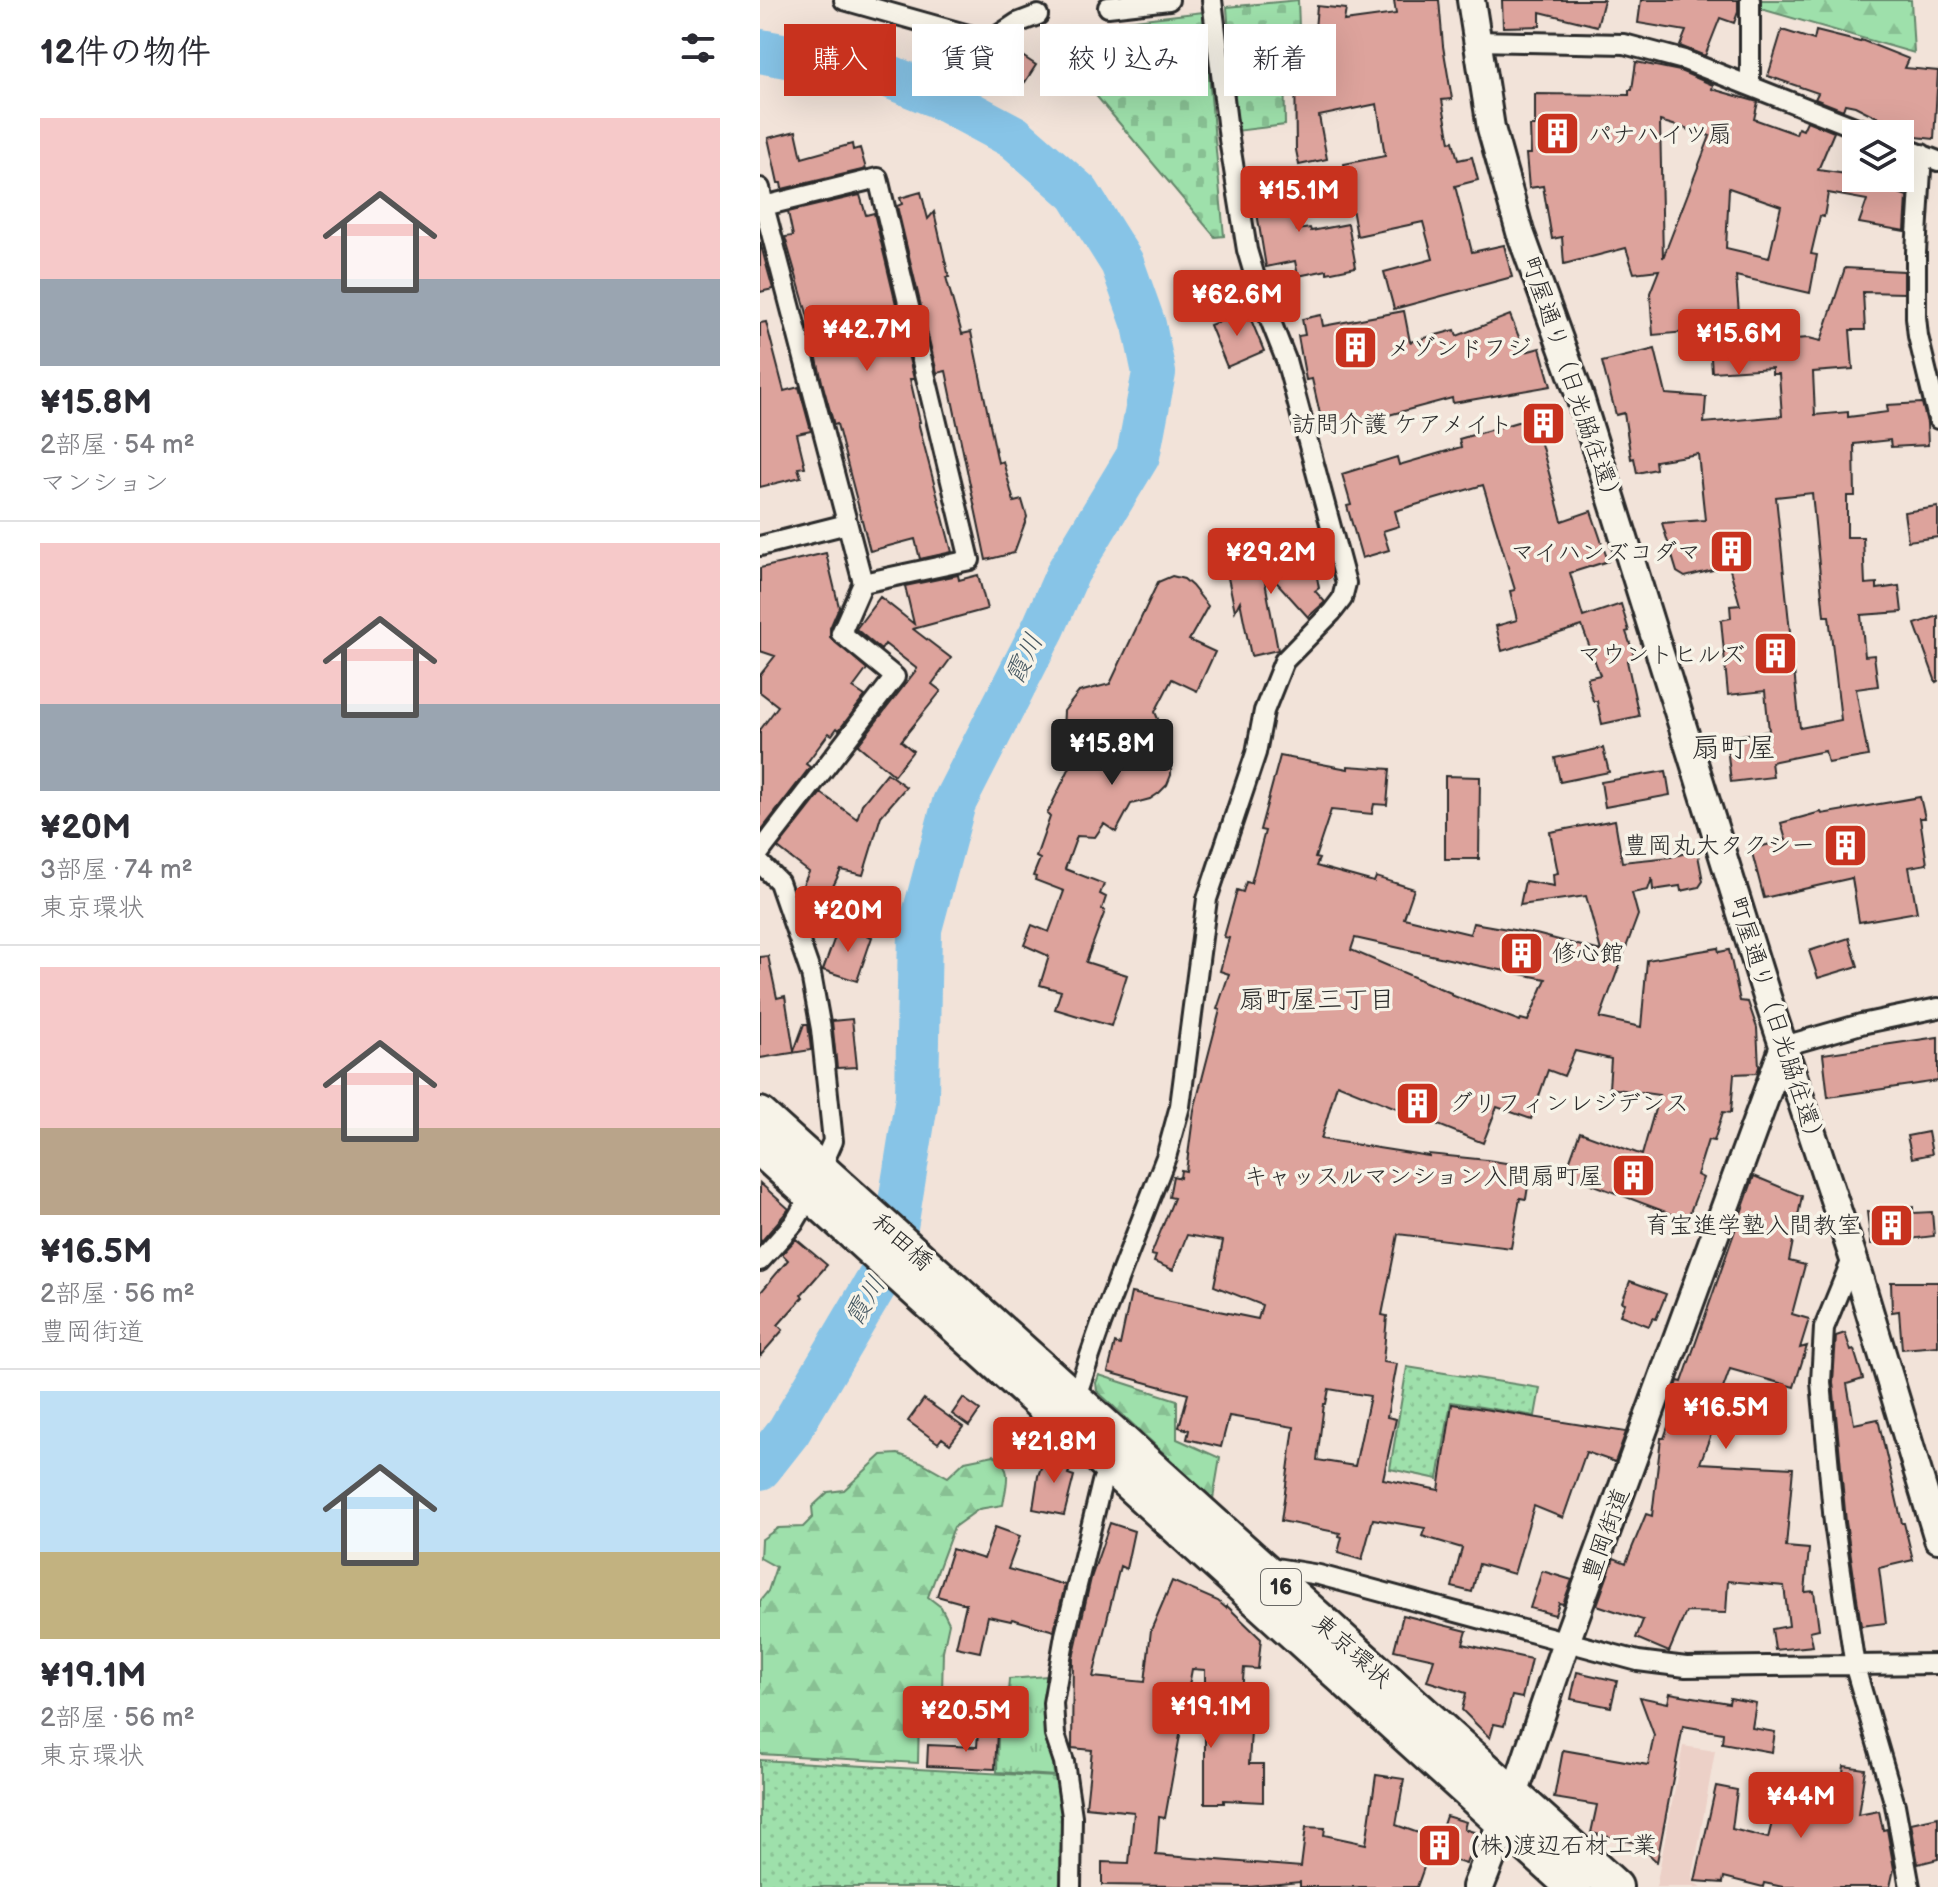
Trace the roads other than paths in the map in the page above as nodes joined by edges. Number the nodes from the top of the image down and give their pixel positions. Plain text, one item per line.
1 (844, 0) edge
2 (1169, 0) edge
3 (1212, 0) edge
4 (1471, 0) edge
5 (1750, 0) edge
6 (1108, 7) dead end
7 (1038, 15) dead end
8 (1475, 41) junction
9 (1750, 84) junction
10 (1842, 122) edge
11 (1930, 158) edge
12 (762, 197) edge
13 (1938, 419) edge
14 (847, 524) junction
15 (760, 546) edge
16 (863, 583) junction
17 (760, 852) edge
18 (760, 863) edge
19 (1938, 1008) edge
20 (1784, 1046) junction
21 (760, 1115) edge
22 (760, 1148) edge
23 (816, 1181) junction
24 (1853, 1257) junction
25 (760, 1261) edge
26 (943, 1296) junction
27 (1075, 1399) junction
28 (1109, 1464) junction
29 (1938, 1539) edge
30 (1256, 1565) junction
31 (1566, 1642) junction
32 (1938, 1664) edge
33 (1855, 1667) junction
34 (1508, 1809) junction
35 (1071, 1887) edge
36 (1478, 1887) edge
37 (1574, 1887) edge
38 (1615, 1887) edge
39 (1910, 1887) edge

1 - 7 street
2 - 6 street
3 - 27 street
4 - 8 street, 町屋通り（日光脇往還）
5 - 9 street
8 - 9 street
8 - 20 street, 町屋通り（日光脇往還）
9 - 10 street
11 - 13 street
12 - 14 street
12 - 16 street
14 - 15 street
14 - 16 street
16 - 17 street
18 - 23 street
19 - 20 street
20 - 24 street, 町屋通り（日光脇往還）
20 - 31 street, 豊岡街道
21 - 23 highway, 16
22 - 23 highway, 16
23 - 25 street
23 - 26 highway, 和田橋 / 16
24 - 29 street, 町屋通り（日光脇往還）
24 - 33 street
26 - 27 highway, 東京環状 / 16
26 - 28 highway, 東京環状 / 16
27 - 30 highway, 東京環状 / 16
28 - 34 highway, 東京環状 / 16
28 - 35 street
30 - 31 street
30 - 34 highway, 東京環状 / 16
31 - 33 street
31 - 34 street, 豊岡街道
32 - 33 street
33 - 39 street
34 - 36 main road, 豊岡街道
34 - 37 highway, 東京環状 / 16
34 - 38 highway, 東京環状 / 16

